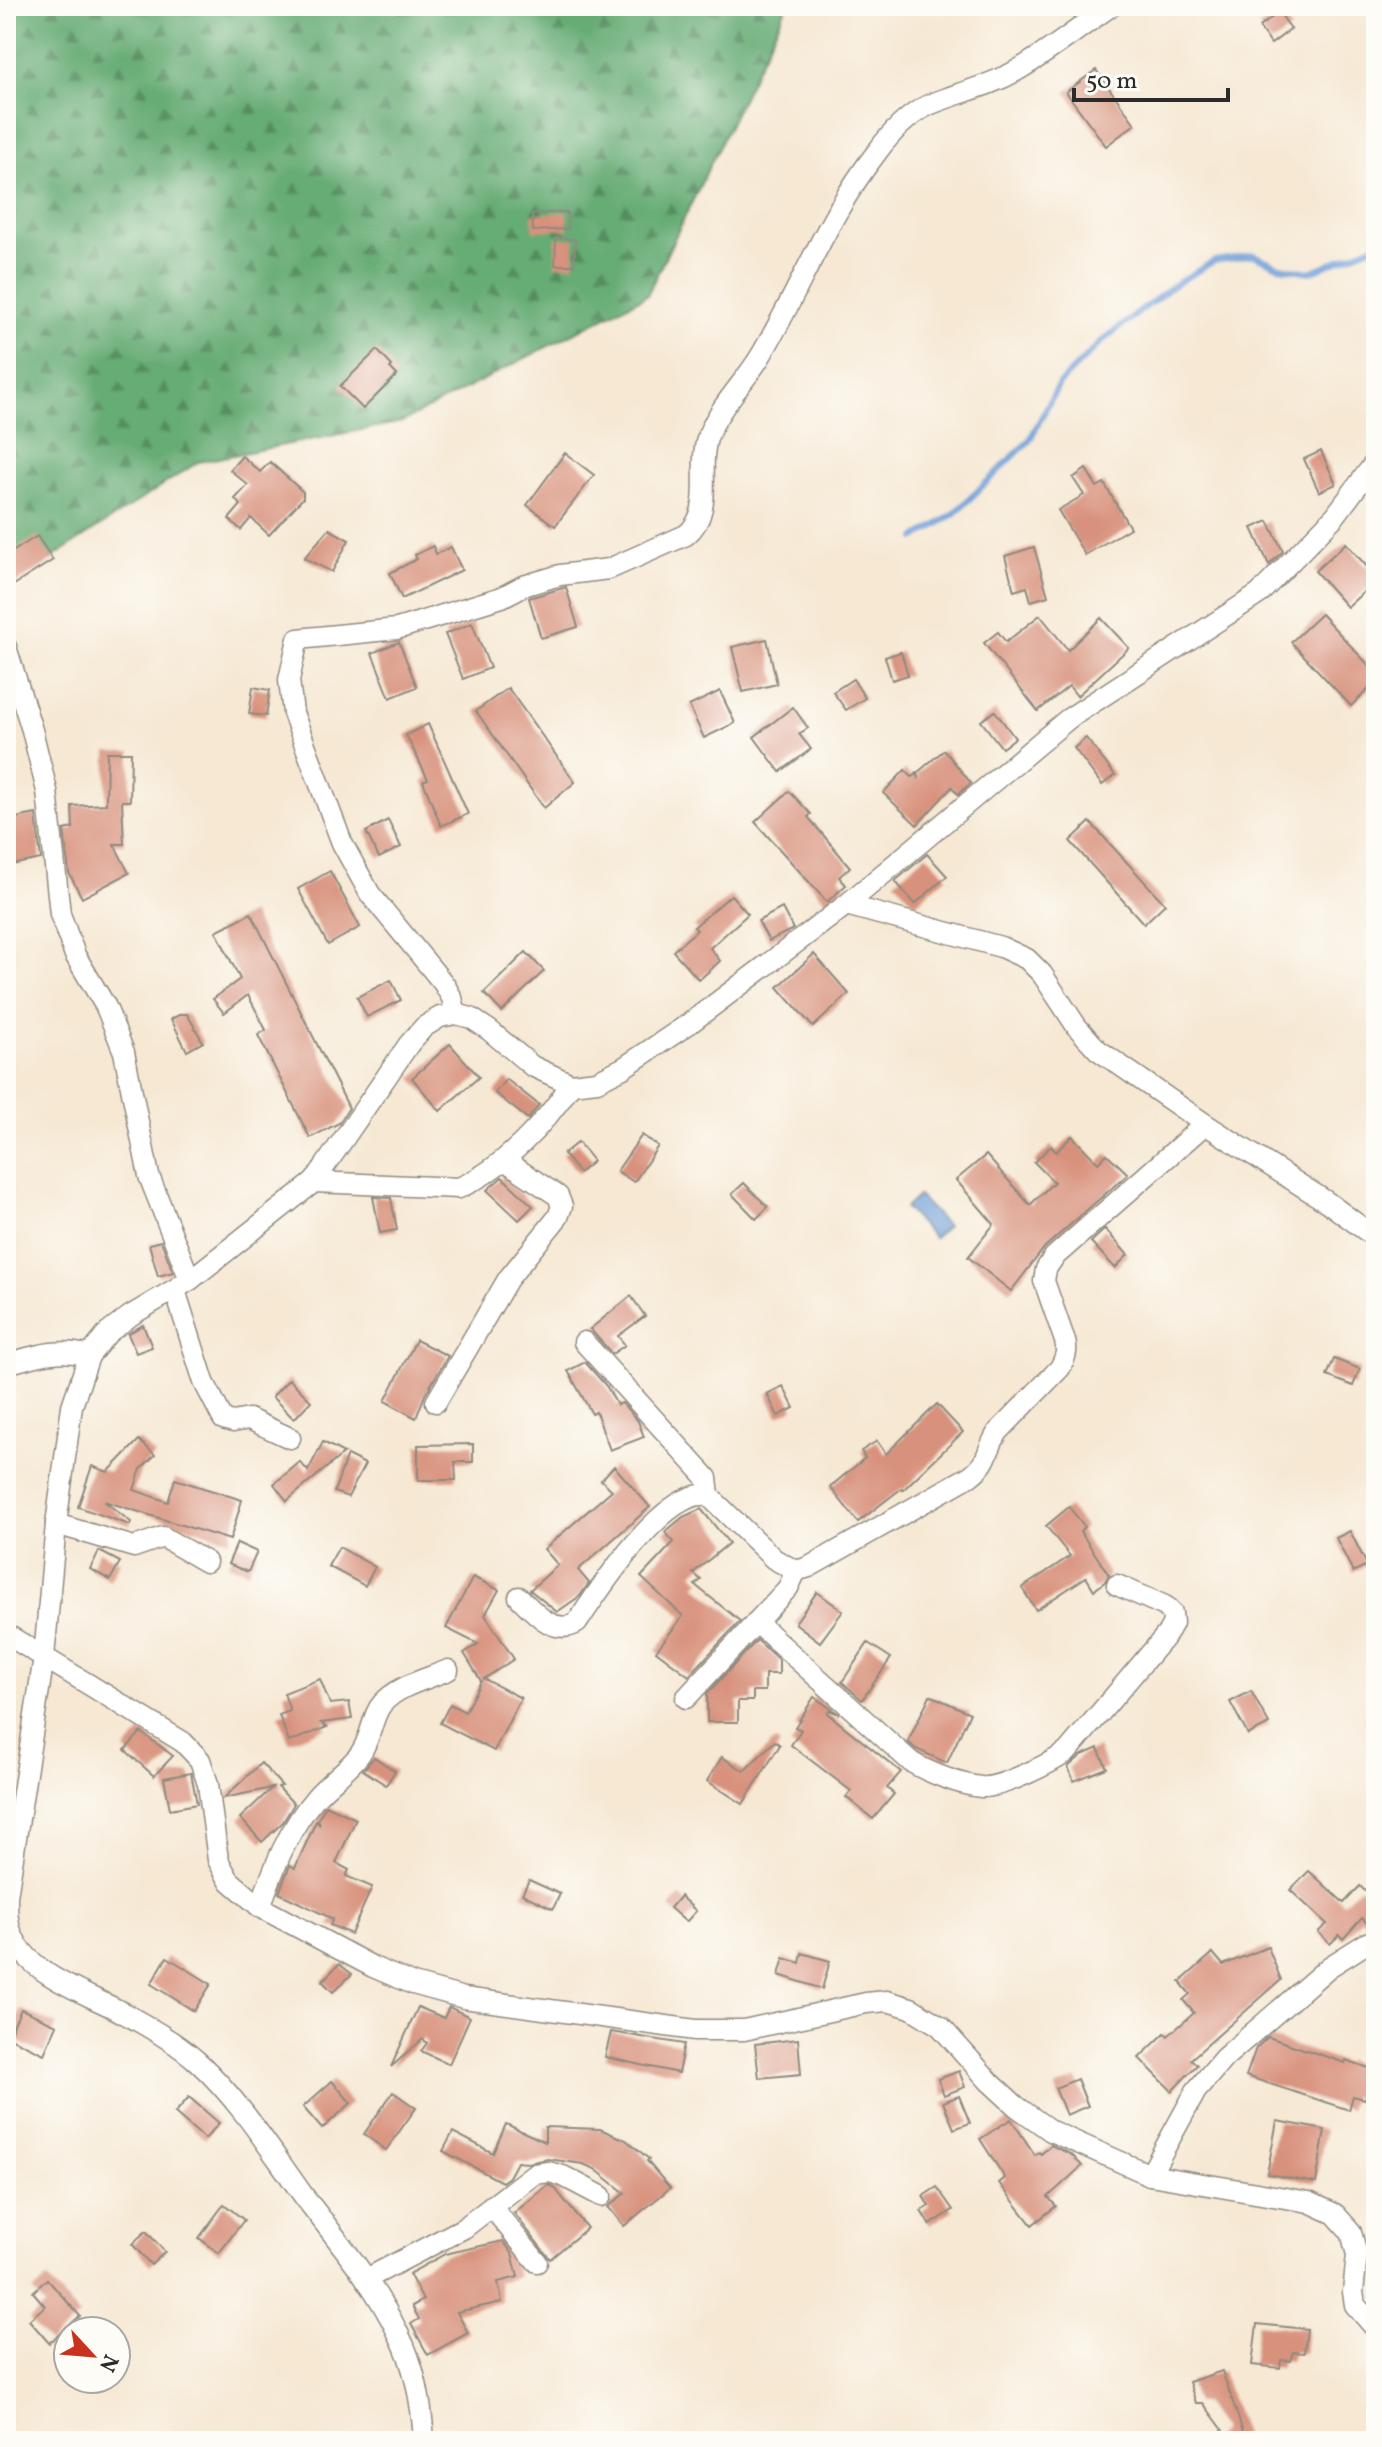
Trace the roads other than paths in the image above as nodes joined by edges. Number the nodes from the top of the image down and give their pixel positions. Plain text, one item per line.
1 (1111, 6) edge
2 (1376, 461) edge
3 (6, 647) edge
4 (846, 905) junction
5 (456, 1014) junction
6 (571, 1084) junction
7 (1205, 1124) junction
8 (504, 1160) junction
9 (314, 1182) junction
10 (1376, 1238) edge
11 (182, 1285) junction
12 (584, 1342) dead end
13 (89, 1356) junction
14 (6, 1364) edge
15 (436, 1402) dead end
16 (290, 1438) dead end
17 (709, 1496) junction
18 (56, 1524) junction
19 (206, 1562) dead end
20 (796, 1571) junction
21 (1117, 1585) dead end
22 (519, 1597) dead end
23 (756, 1622) junction
24 (6, 1634) edge
25 (44, 1657) junction
26 (448, 1670) dead end
27 (686, 1698) dead end
28 (260, 1907) junction
29 (7, 1922) edge
30 (1376, 1940) edge
31 (1150, 2175) junction
32 (601, 2196) dead end
33 (491, 2206) junction
34 (537, 2262) dead end
35 (366, 2279) junction
36 (1376, 2329) edge
37 (424, 2441) edge

1 - 5 street
2 - 4 street
3 - 11 street
4 - 6 street
4 - 7 street
5 - 6 street
5 - 9 street
6 - 8 street
7 - 10 street
7 - 20 street
8 - 9 street
8 - 15 street
9 - 11 street
11 - 13 street
11 - 16 street
12 - 17 street
13 - 14 street
13 - 18 street
17 - 20 street
17 - 22 street
18 - 19 street
18 - 25 street
20 - 23 street
21 - 23 street
23 - 27 street
24 - 25 street
25 - 28 street
25 - 29 street
26 - 28 street
28 - 31 street
29 - 35 street
30 - 31 street
31 - 36 street
32 - 33 street
33 - 34 street
33 - 35 street
35 - 37 street

